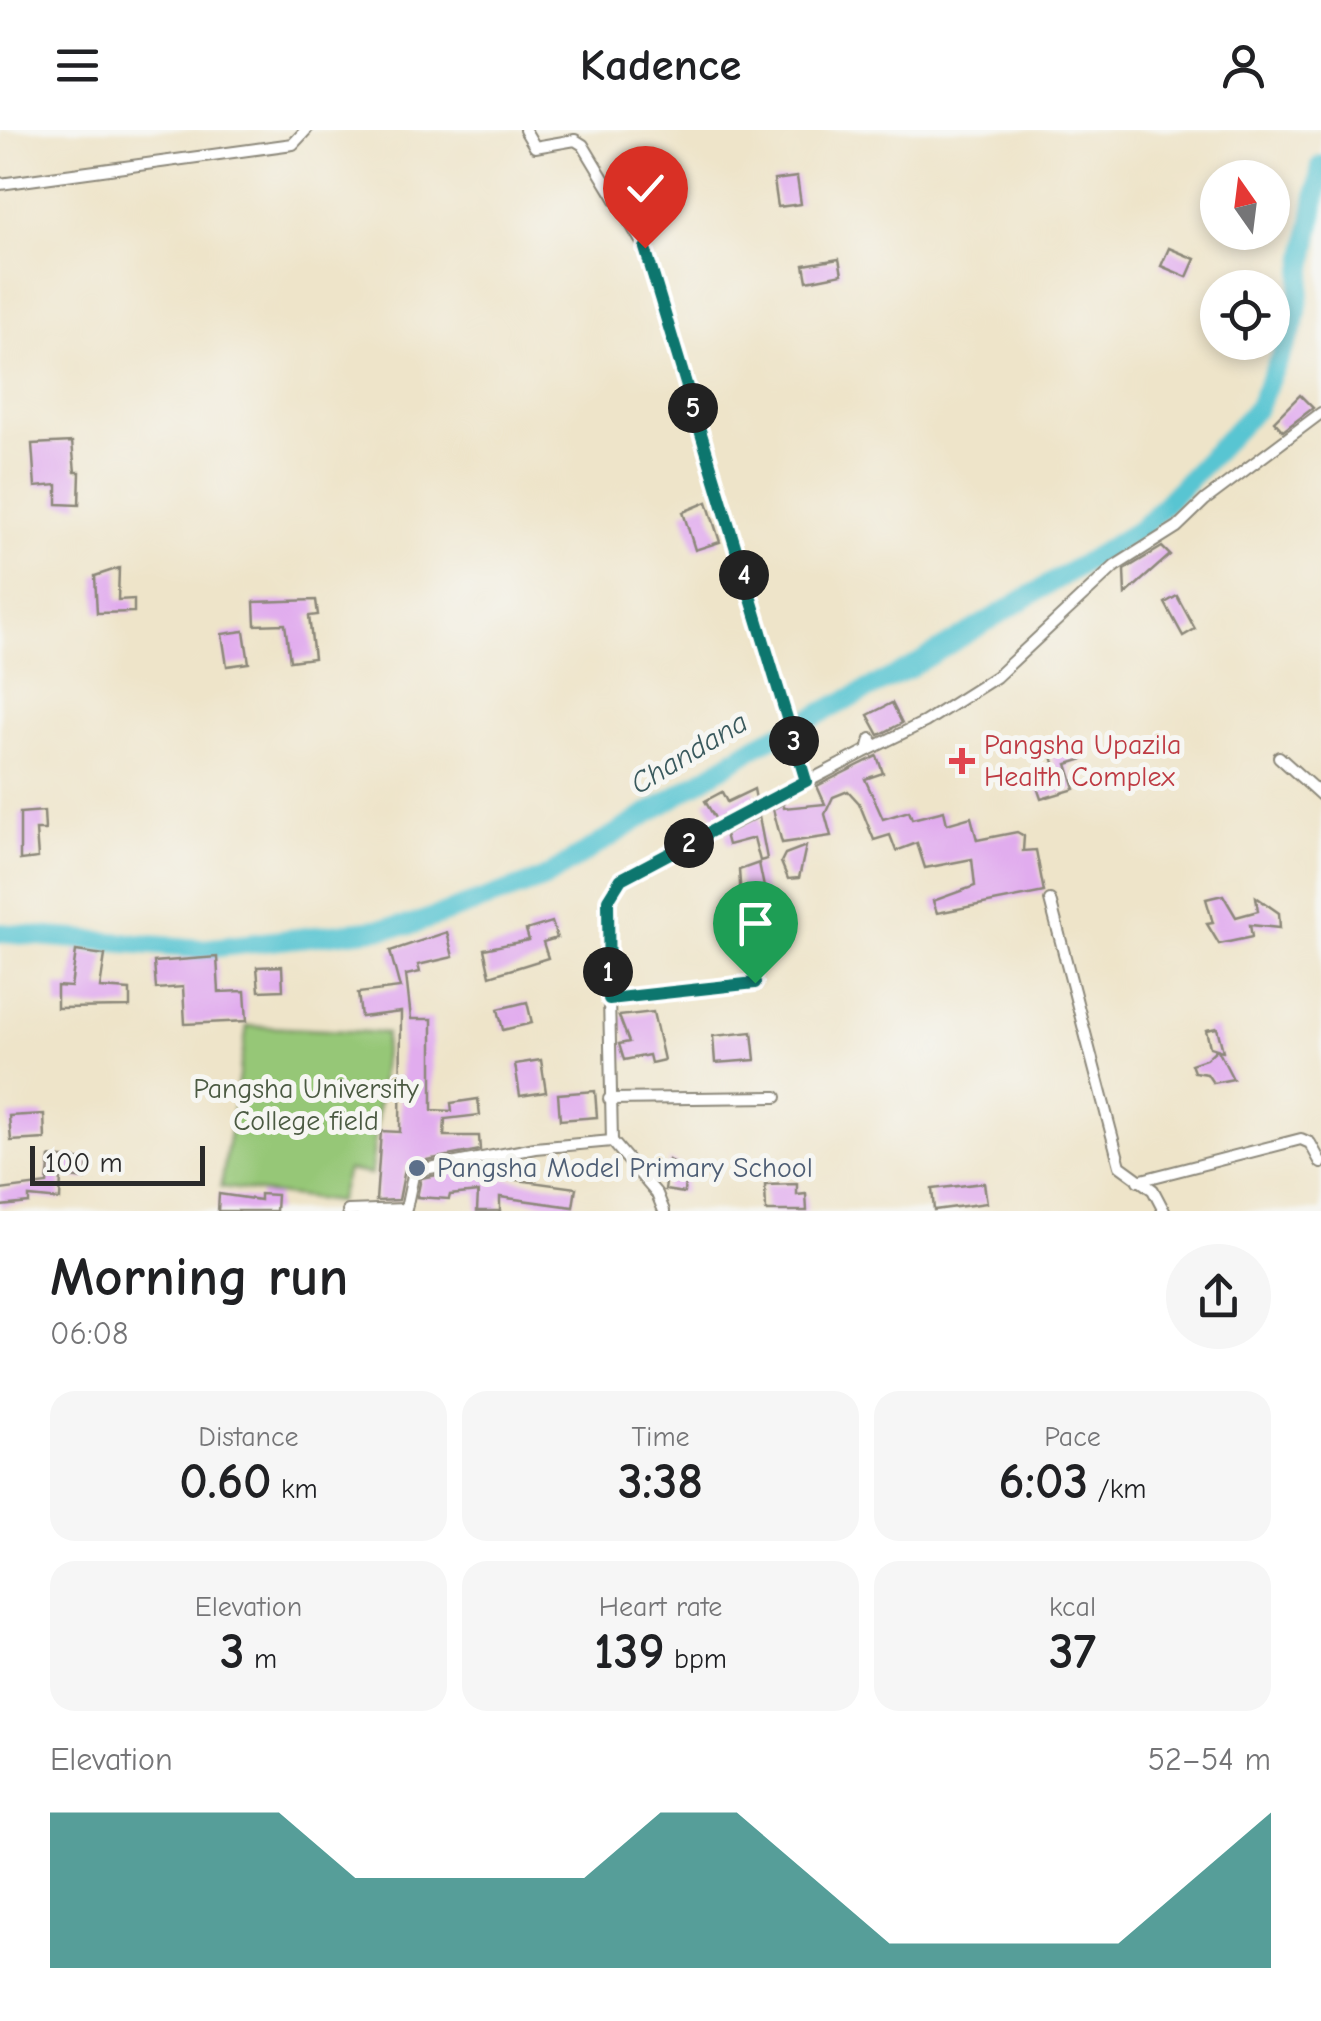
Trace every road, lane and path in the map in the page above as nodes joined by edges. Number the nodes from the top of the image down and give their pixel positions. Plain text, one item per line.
1 (306, 130) edge
2 (526, 130) edge
3 (0, 184) edge
4 (1321, 413) edge
5 (1279, 757) dead end
6 (805, 776) junction
7 (1321, 795) edge
8 (1050, 900) dead end
9 (755, 983) dead end
10 (609, 999) junction
11 (776, 1097) dead end
12 (610, 1099) junction
13 (612, 1141) junction
14 (1321, 1163) edge
15 (1138, 1181) junction
16 (348, 1211) edge
17 (664, 1211) edge
18 (1164, 1211) edge

1 - 3 street
2 - 6 street
4 - 6 street
5 - 7 street
6 - 10 street
8 - 15 street
9 - 10 street
10 - 12 street
11 - 12 street
12 - 13 street
13 - 16 street
13 - 17 street
14 - 15 street
15 - 18 street

